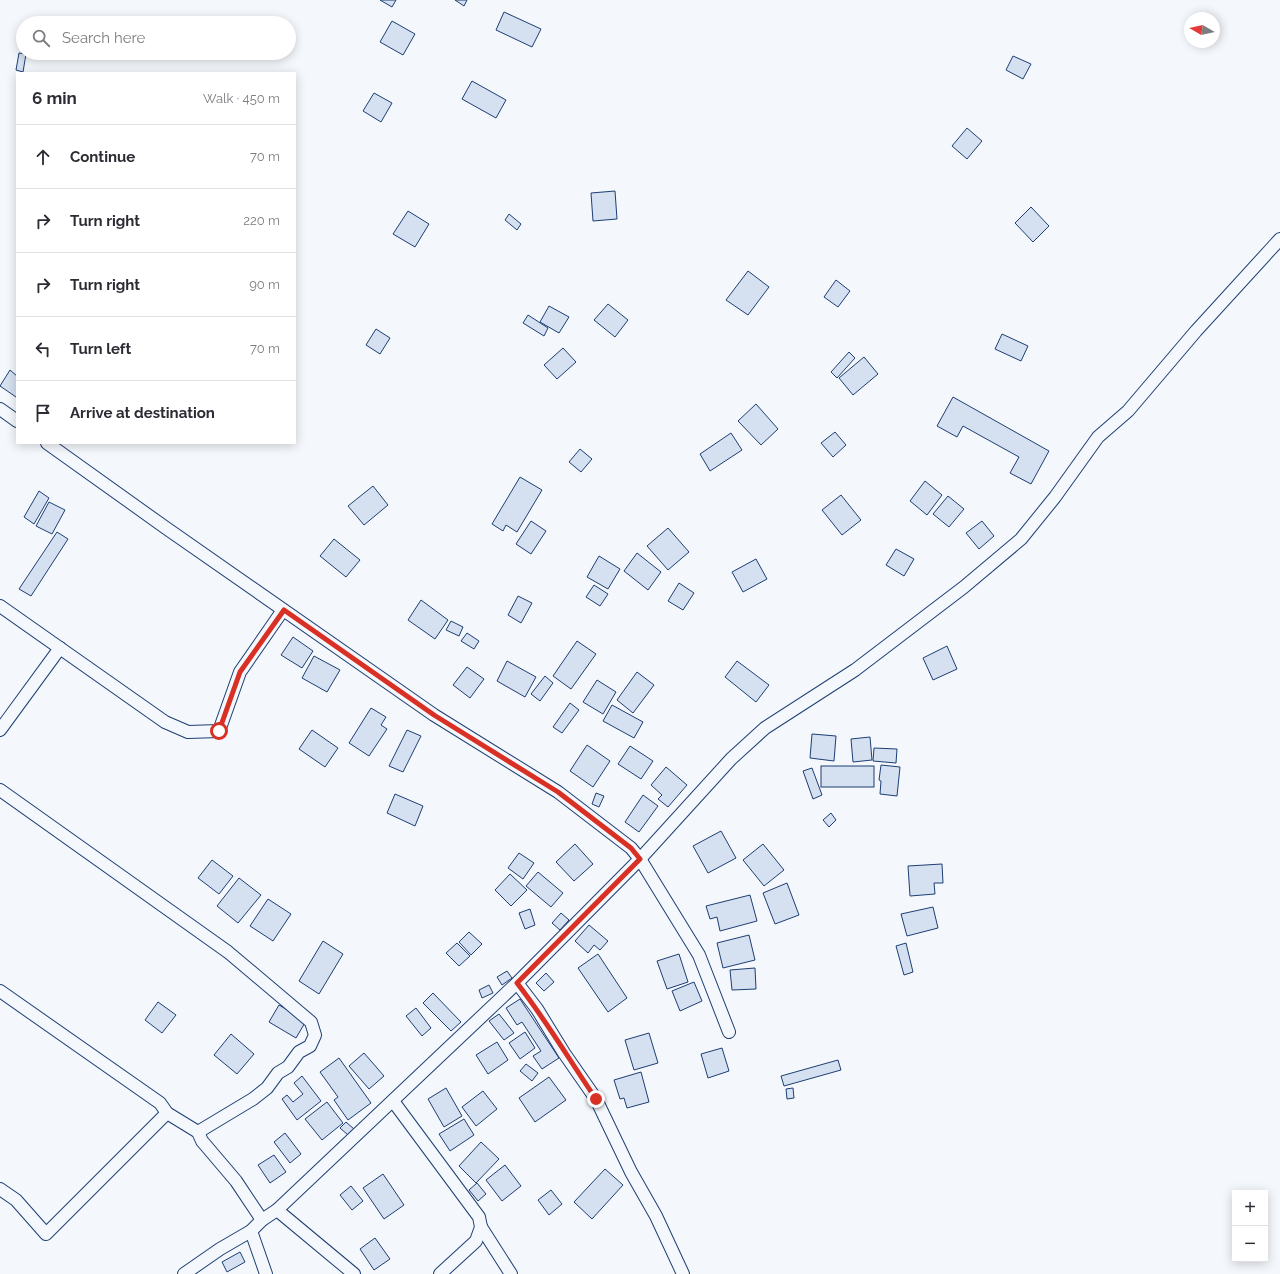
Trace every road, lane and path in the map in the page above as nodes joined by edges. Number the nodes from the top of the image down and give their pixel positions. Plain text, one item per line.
1 (1280, 239) edge
2 (0, 409) edge
3 (16, 420) edge
4 (48, 444) edge
5 (0, 606) edge
6 (284, 610) junction
7 (60, 648) junction
8 (0, 730) edge
9 (0, 790) edge
10 (640, 859) junction
11 (517, 983) junction
12 (0, 991) edge
13 (729, 1032) dead end
14 (393, 1101) junction
15 (167, 1113) junction
16 (198, 1132) junction
17 (0, 1189) edge
18 (277, 1210) junction
19 (262, 1220) junction
20 (481, 1227) junction
21 (251, 1231) junction
22 (184, 1274) edge
23 (266, 1274) edge
24 (354, 1274) edge
25 (440, 1274) edge
26 (511, 1274) edge
27 (683, 1274) edge

1 - 10 street
2 - 3 street
4 - 6 street
5 - 7 street
6 - 7 street
6 - 10 street
7 - 8 street
9 - 16 street
10 - 11 street
10 - 13 street
11 - 14 street
11 - 27 street
12 - 15 street
14 - 18 street
14 - 20 street
15 - 16 street
15 - 17 street
16 - 19 street
18 - 19 street
18 - 24 street
19 - 21 street
20 - 25 street
20 - 26 street
21 - 22 street
21 - 23 street

